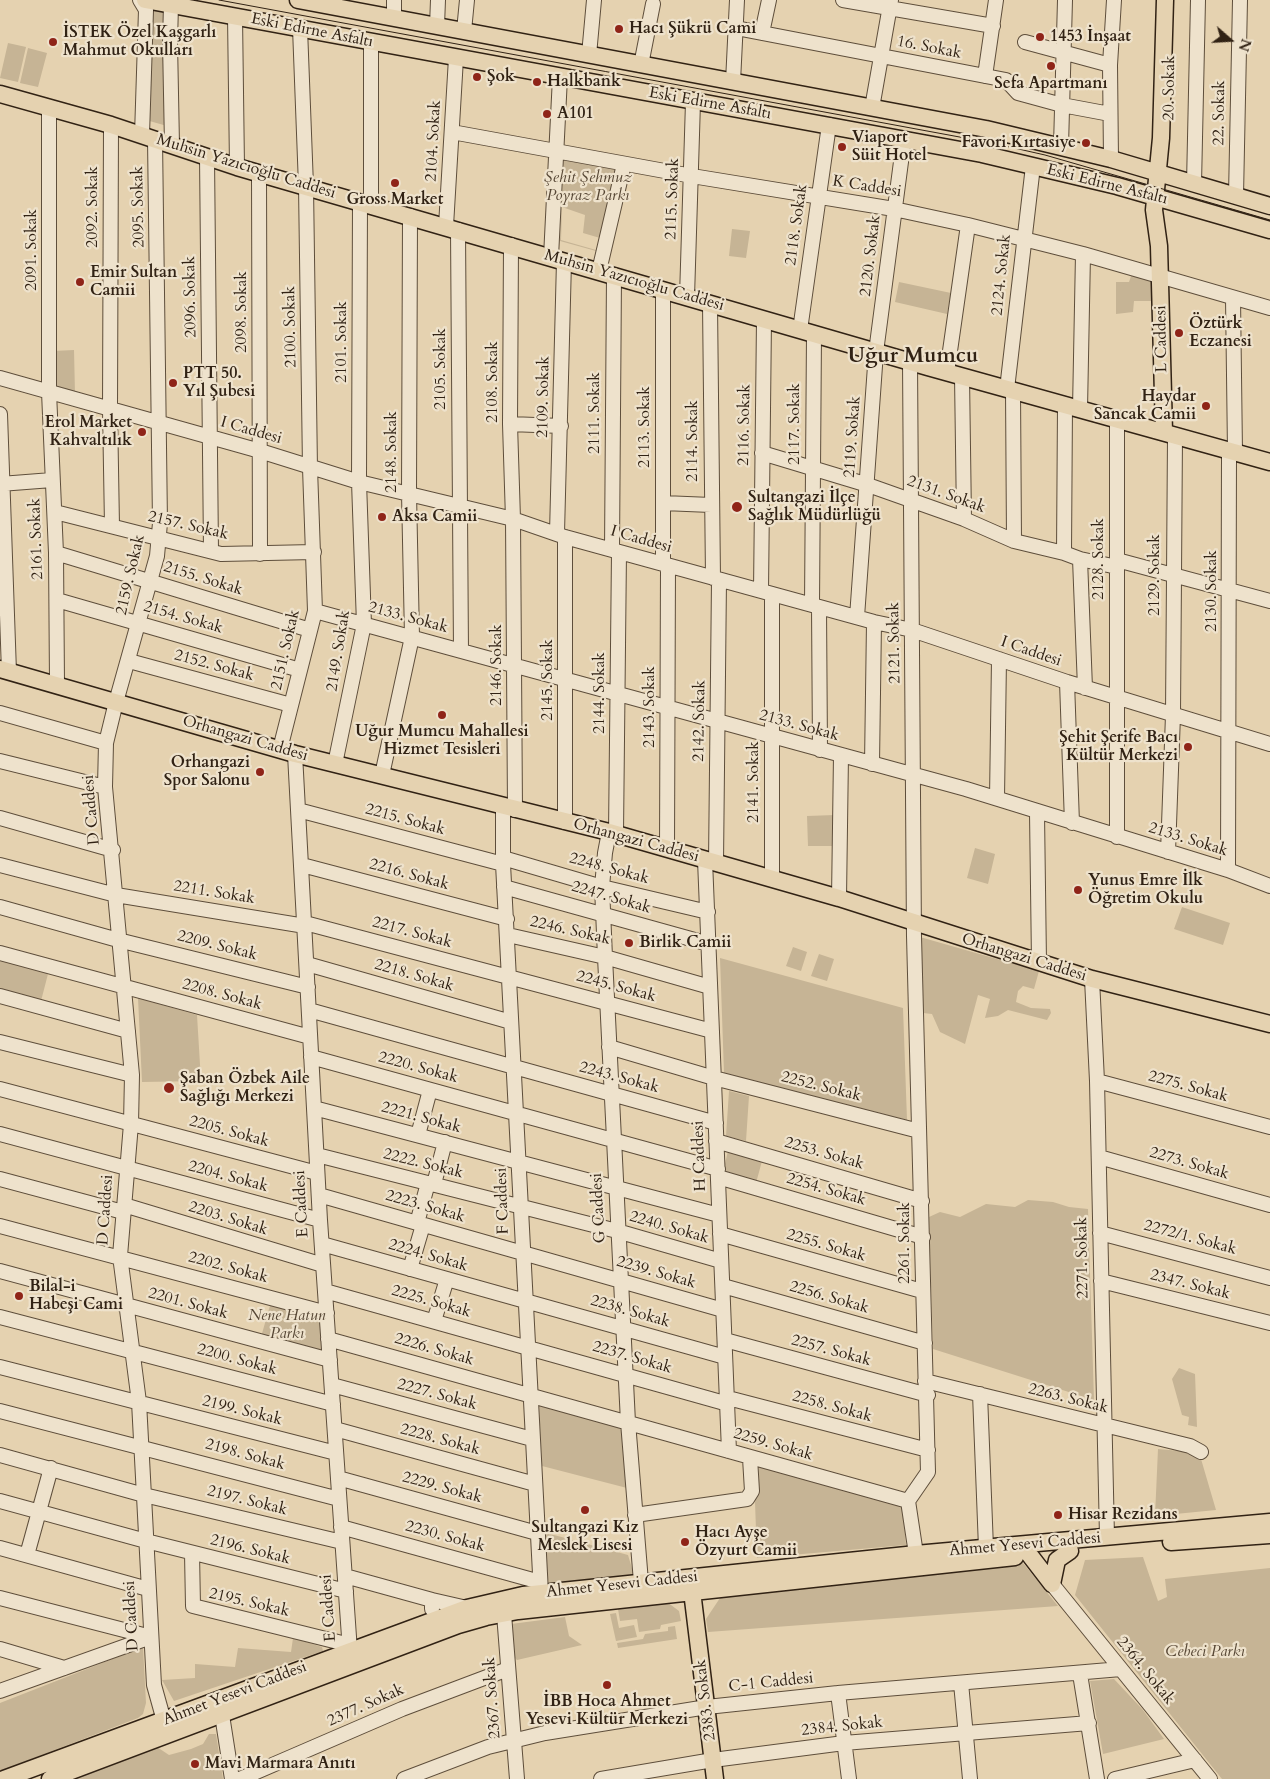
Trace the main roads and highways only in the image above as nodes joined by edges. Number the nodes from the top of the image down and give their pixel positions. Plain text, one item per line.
1 (145, 0) edge
2 (299, 0) edge
3 (1165, 0) edge
4 (1172, 0) edge
5 (347, 4) edge
6 (1167, 36) junction
7 (0, 94) edge
8 (1163, 174) junction
9 (1160, 198) junction
10 (1270, 206) edge
11 (1270, 230) edge
12 (1169, 434) junction
13 (1270, 462) edge
14 (5, 670) edge
15 (1270, 1024) edge
16 (1270, 1522) edge
17 (1270, 1535) edge
18 (1026, 1550) junction
19 (1070, 1551) junction
20 (641, 1582) junction
21 (691, 1585) junction
22 (719, 1589) junction
23 (541, 1595) junction
24 (628, 1599) junction
25 (697, 1621) junction
26 (166, 1727) junction
27 (4, 1779) edge
28 (44, 1779) edge
29 (50, 1779) edge
30 (715, 1779) edge

1 - 9 main road, Eski Edirne Asfaltı
2 - 5 main road, Eski Edirne Asfaltı
3 - 6 main road, 20. Sokak
4 - 6 main road, 20. Sokak
5 - 8 main road, Eski Edirne Asfaltı
6 - 8 main road, 20. Sokak
7 - 12 main road, Muhsin Yazıcıoğlu Caddesi
8 - 9 main road, 20. Sokak
8 - 10 main road, Eski Edirne Asfaltı
9 - 11 main road, Eski Edirne Asfaltı
9 - 12 main road, L Caddesi
12 - 13 main road, Muhsin Yazıcıoğlu Caddesi
14 - 15 main road, Orhangazi Caddesi
16 - 18 main road, Ahmet Yesevi Caddesi
17 - 19 main road, Ahmet Yesevi Caddesi
18 - 19 main road, Ahmet Yesevi Caddesi
18 - 19 main road
18 - 21 main road, Ahmet Yesevi Caddesi
18 - 22 main road, Ahmet Yesevi Caddesi
20 - 21 main road, Ahmet Yesevi Caddesi
20 - 23 main road, Ahmet Yesevi Caddesi
20 - 24 main road
21 - 22 main road, Ahmet Yesevi Caddesi
21 - 24 main road, Ahmet Yesevi Caddesi
21 - 25 main road, 2383. Sokak
22 - 25 main road
23 - 24 main road, Ahmet Yesevi Caddesi
23 - 26 main road, Ahmet Yesevi Caddesi
23 - 26 main road, Ahmet Yesevi Caddesi
25 - 30 main road, 2383. Sokak
26 - 27 main road, Ahmet Yesevi Caddesi
26 - 28 main road
26 - 29 main road, Ahmet Yesevi Caddesi

